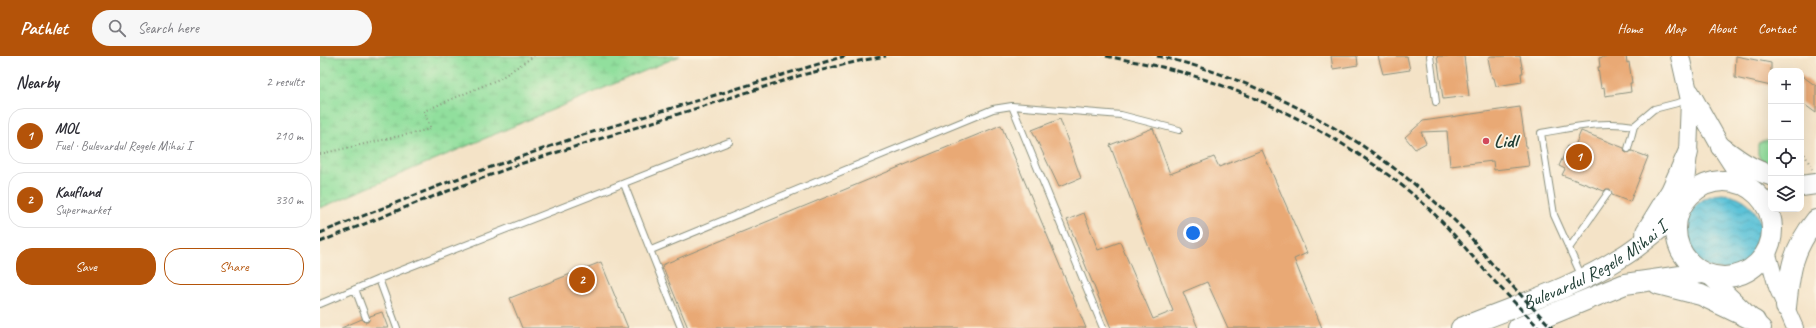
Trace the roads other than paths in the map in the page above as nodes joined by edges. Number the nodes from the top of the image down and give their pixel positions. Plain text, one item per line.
1 (1430, 56) edge
2 (1680, 56) edge
3 (1685, 82) junction
4 (1690, 100) junction
5 (1436, 102) dead end
6 (1012, 106) junction
7 (1634, 126) junction
8 (1179, 130) dead end
9 (729, 142) dead end
10 (1721, 147) junction
11 (1628, 149) dead end
12 (1688, 153) junction
13 (1768, 175) edge
14 (624, 184) junction
15 (1749, 189) junction
16 (1768, 190) edge
17 (1608, 193) dead end
18 (1680, 208) junction
19 (1816, 212) edge
20 (1816, 220) edge
21 (1570, 246) junction
22 (1636, 247) junction
23 (651, 250) junction
24 (1767, 250) junction
25 (1705, 274) junction
26 (1583, 278) junction
27 (379, 279) junction
28 (1644, 281) junction
29 (355, 289) junction
30 (320, 304) edge
31 (1786, 308) junction
32 (366, 318) dead end
33 (1760, 326) edge
34 (397, 328) edge
35 (681, 328) edge
36 (1103, 328) edge
37 (1461, 328) edge
38 (1518, 328) edge
39 (1795, 328) edge

1 - 5 lane
2 - 3 main road
3 - 4 main road
3 - 10 main road
4 - 7 lane
4 - 12 main road
6 - 8 lane
6 - 23 lane
6 - 36 lane
7 - 11 lane
7 - 21 lane
9 - 14 lane
10 - 13 main road
10 - 15 main road
12 - 18 main road
12 - 22 main road
14 - 23 lane
14 - 27 lane
15 - 16 main road
15 - 18 main road
15 - 24 main road
17 - 21 lane
18 - 22 main road, Bulevardul Regele Mihai I
18 - 25 main road
19 - 24 main road
20 - 31 main road
21 - 26 lane
22 - 26 main road, Bulevardul Regele Mihai I
23 - 35 lane
24 - 25 main road
24 - 31 street
25 - 28 main road, Bulevardul Regele Mihai I
25 - 33 street
26 - 37 main road, Bulevardul Regele Mihai I
27 - 29 lane
27 - 34 lane
28 - 33 main road
28 - 38 main road, Bulevardul Regele Mihai I
29 - 30 lane
29 - 32 lane
31 - 39 street

